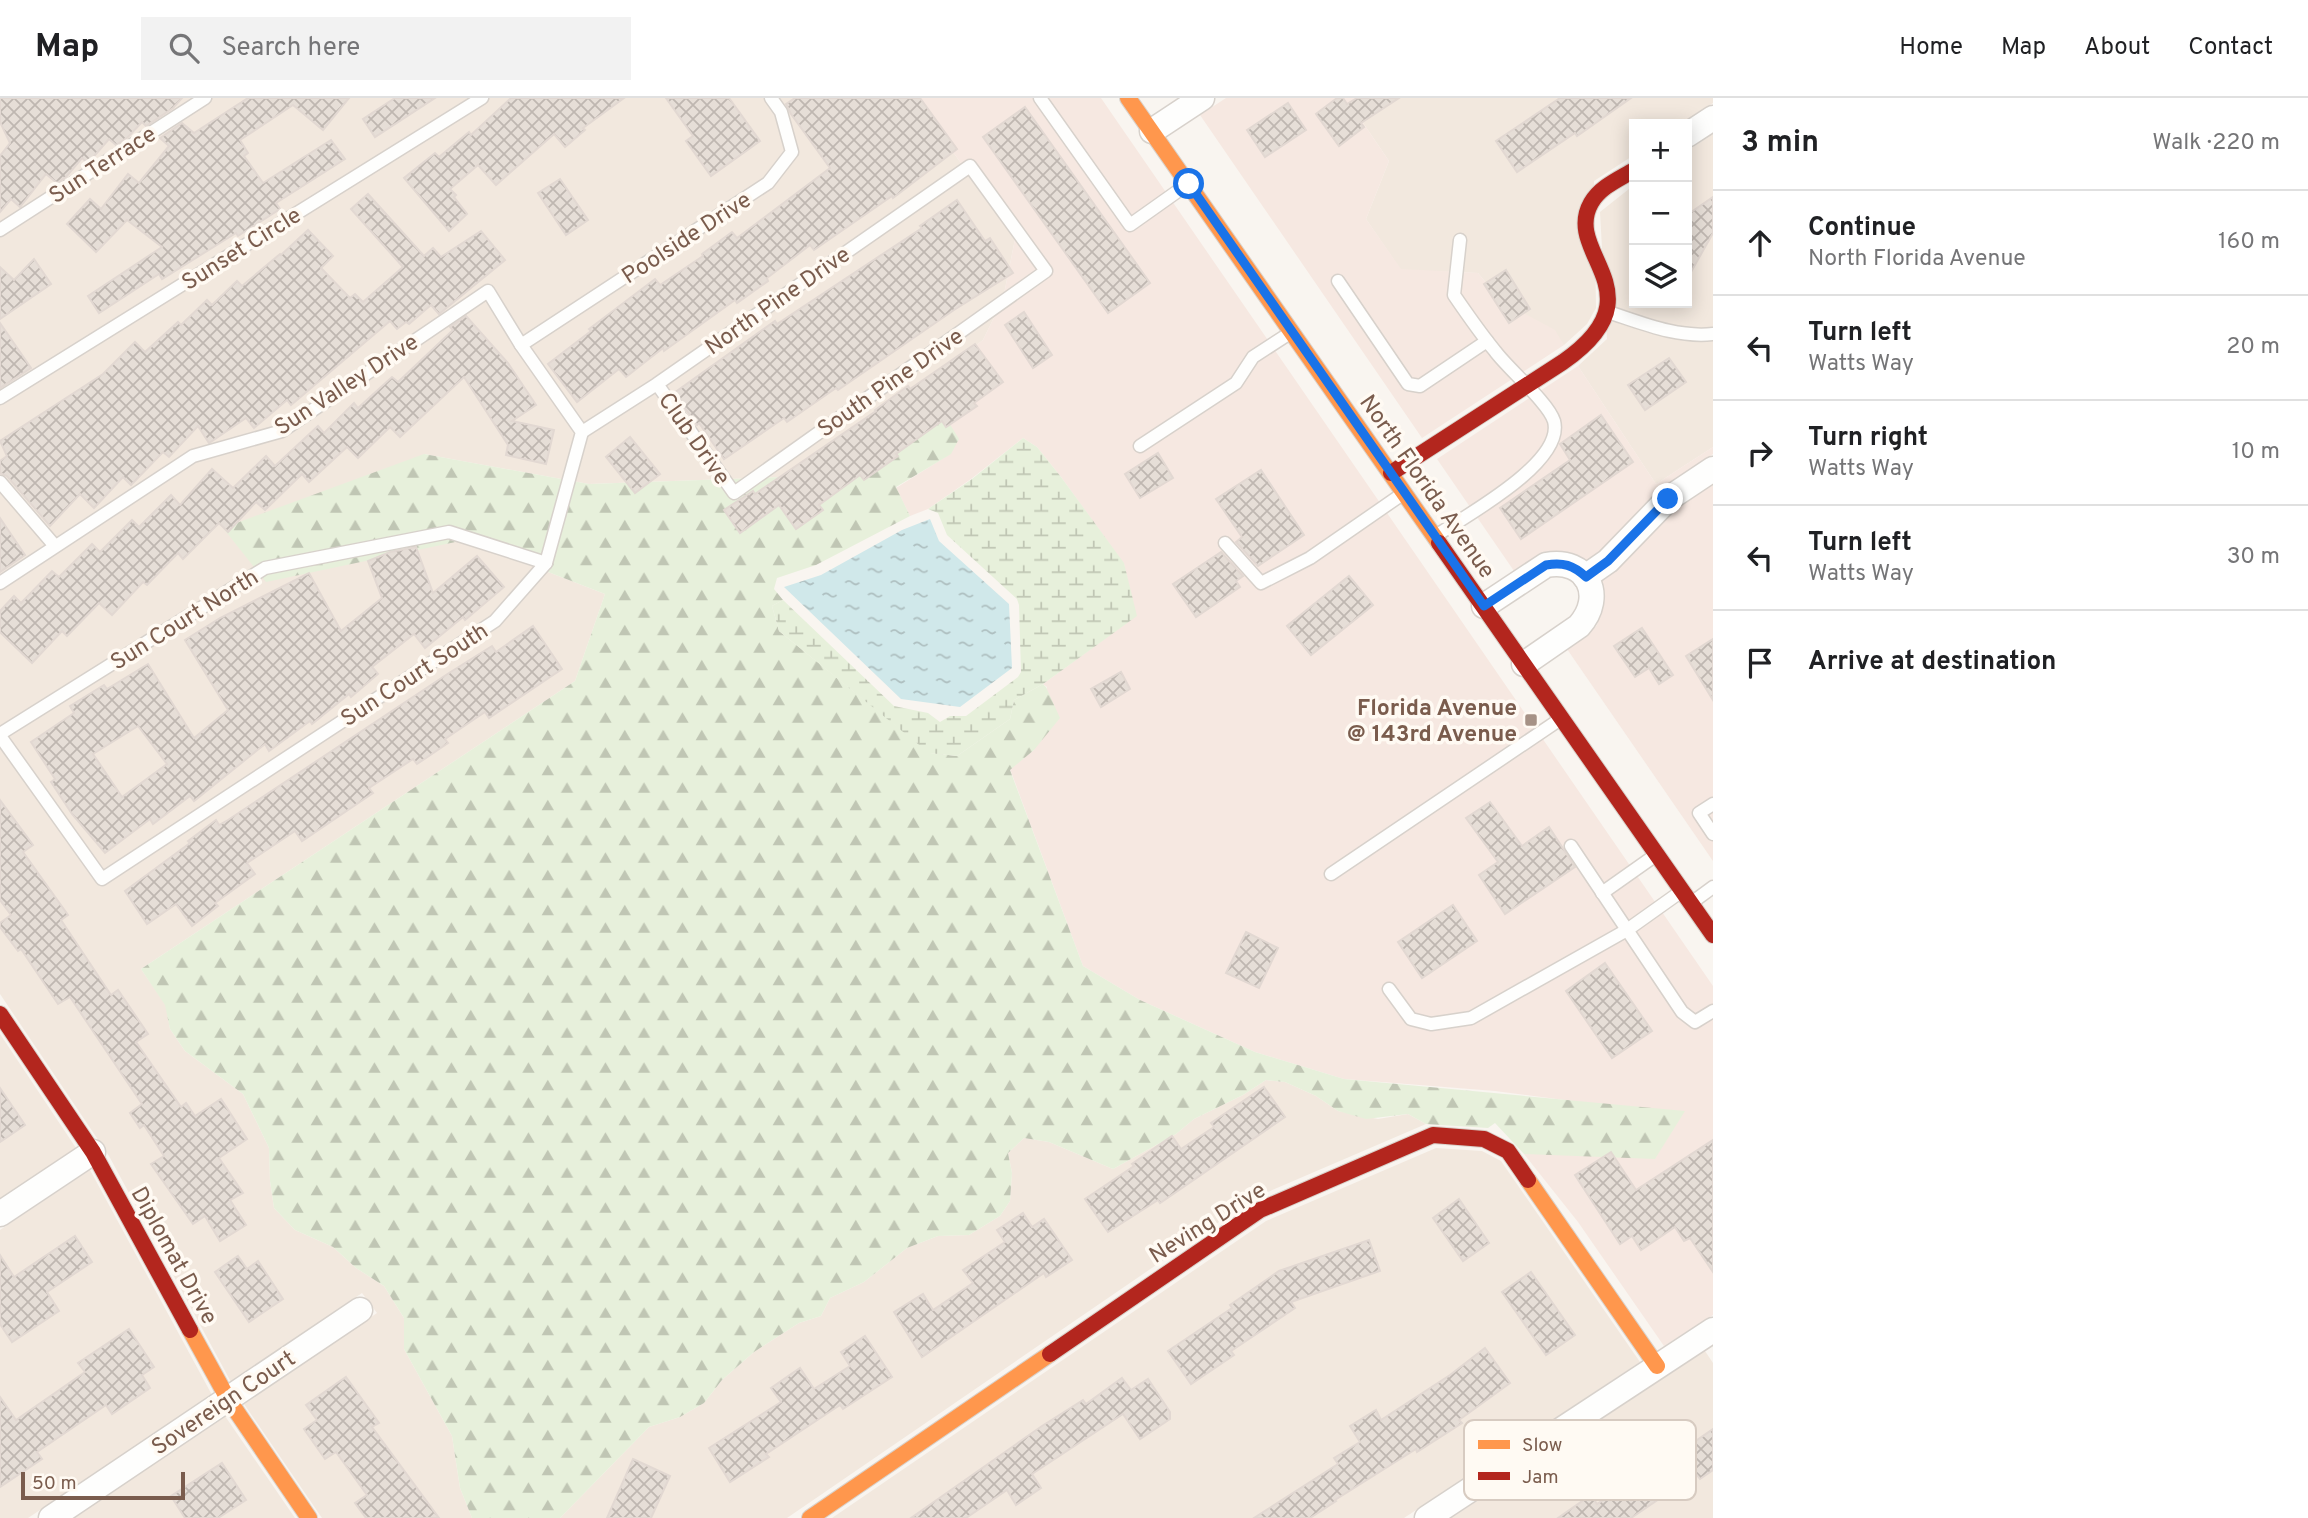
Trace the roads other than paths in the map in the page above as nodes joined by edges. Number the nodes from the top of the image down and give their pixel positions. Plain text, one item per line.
1 (205, 98) edge
2 (482, 98) edge
3 (771, 98) edge
4 (1040, 98) edge
5 (1128, 98) edge
6 (1202, 98) edge
7 (1713, 118) edge
8 (1152, 131) junction
9 (1692, 132) edge
10 (1629, 173) edge
11 (1189, 184) junction
12 (0, 230) edge
13 (1460, 240) dead end
14 (1046, 271) joint
15 (1338, 281) dead end
16 (1608, 312) junction
17 (1293, 331) junction
18 (1713, 334) edge
19 (1487, 341) junction
20 (521, 345) junction
21 (657, 384) junction
22 (1525, 385) junction
23 (0, 398) edge
24 (582, 432) junction
25 (1140, 446) dead end
26 (1713, 469) edge
27 (1391, 473) junction
28 (0, 482) edge
29 (1405, 492) junction
30 (734, 493) joint
31 (1436, 537) junction
32 (1226, 543) dead end
33 (54, 546) junction
34 (546, 563) junction
35 (1586, 577) junction
36 (0, 583) edge
37 (1484, 606) junction
38 (1524, 664) junction
39 (1562, 718) junction
40 (0, 735) edge
41 (1713, 804) edge
42 (1713, 834) edge
43 (1570, 846) dead end
44 (1657, 854) junction
45 (1331, 874) dead end
46 (1713, 887) edge
47 (1602, 893) junction
48 (1687, 897) junction
49 (1627, 930) junction
50 (1713, 935) edge
51 (1389, 989) dead end
52 (1713, 1010) edge
53 (0, 1014) edge
54 (93, 1152) junction
55 (0, 1214) edge
56 (360, 1310) dead end
57 (1713, 1330) edge
58 (1657, 1366) junction
59 (228, 1399) junction
60 (1575, 1420) edge
61 (1464, 1494) edge
62 (51, 1518) edge
63 (309, 1518) edge
64 (810, 1518) edge
65 (1427, 1518) edge

1 - 12 lane, Sun Terrace
2 - 23 lane, Sunset Circle
3 - 20 lane, Poolside Drive
4 - 11 lane
5 - 8 street, North Florida Avenue
6 - 8 street
7 - 9 street
8 - 11 street, North Florida Avenue
10 - 16 street
11 - 17 street, North Florida Avenue
13 - 19 lane
14 - 21 lane, North Pine Drive
14 - 30 lane, South Pine Drive
15 - 19 lane
16 - 18 lane
16 - 22 street
17 - 25 lane
17 - 27 street, North Florida Avenue
19 - 22 lane
20 - 24 lane
20 - 33 lane, Sun Valley Drive
21 - 24 lane, North Pine Drive
21 - 30 lane, Club Drive
22 - 27 street
22 - 31 lane
24 - 34 lane, Sun Court South
26 - 35 street
27 - 29 street, North Florida Avenue
28 - 33 lane
29 - 31 street, North Florida Avenue
29 - 32 lane
31 - 37 street, North Florida Avenue
33 - 36 lane, Sun Valley Drive
34 - 40 lane, Sun Court North
34 - 40 lane, Sun Court South
35 - 37 street
35 - 38 street
37 - 38 street, North Florida Avenue
38 - 39 street, North Florida Avenue
39 - 44 street, North Florida Avenue
39 - 45 lane
41 - 42 lane
43 - 47 lane
44 - 47 lane
44 - 48 street, North Florida Avenue
46 - 48 lane
47 - 49 lane
48 - 49 lane
48 - 50 street, North Florida Avenue
49 - 51 lane
49 - 52 lane
53 - 54 street, Diplomat Drive
54 - 55 street
54 - 59 street, Diplomat Drive
56 - 59 street, Sovereign Court
57 - 58 street
58 - 60 street
58 - 64 street, Neving Drive
59 - 62 street, Sovereign Court
59 - 63 street, Diplomat Drive
61 - 65 street

